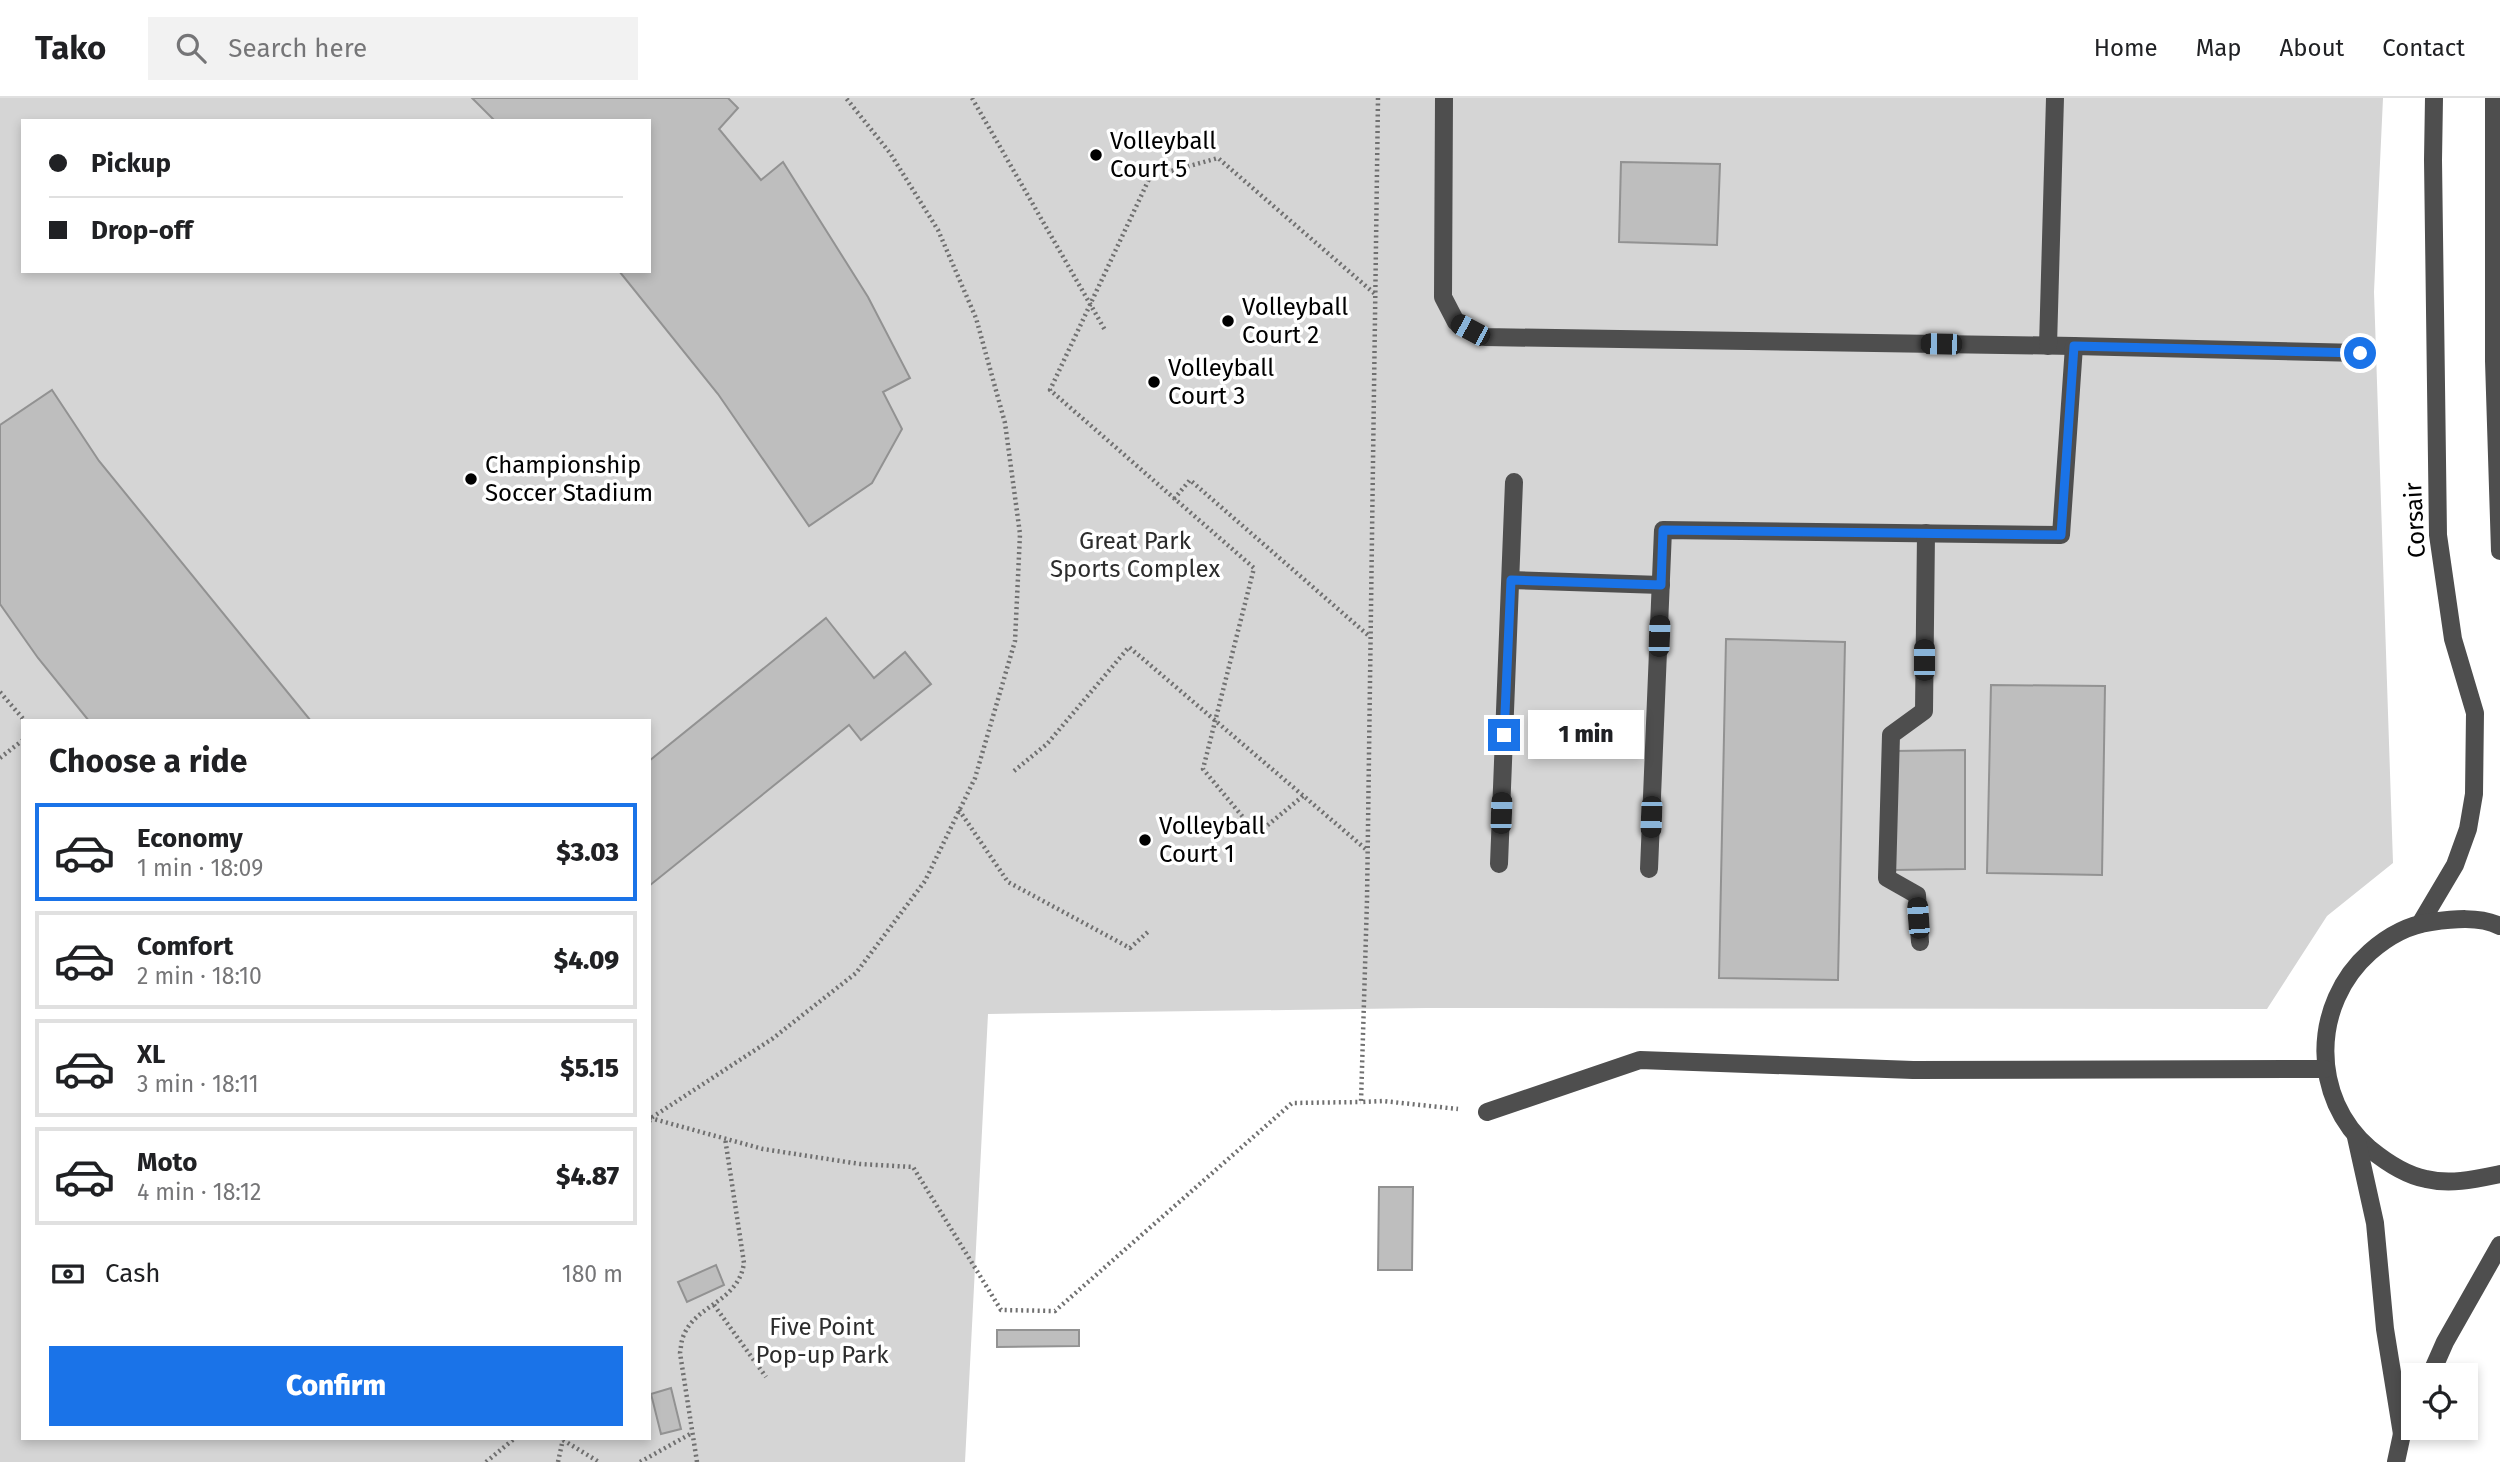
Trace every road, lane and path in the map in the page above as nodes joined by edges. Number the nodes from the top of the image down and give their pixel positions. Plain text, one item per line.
1 (972, 98) edge
2 (1378, 98) edge
3 (1444, 98) edge
4 (2055, 98) edge
5 (2434, 98) edge
6 (2494, 98) edge
7 (848, 99) edge
8 (1375, 294) junction
9 (1090, 305) junction
10 (1105, 330) dead end
11 (2048, 346) junction
12 (2074, 346) junction
13 (2360, 353) dead end
14 (1514, 482) dead end
15 (1174, 499) junction
16 (1926, 533) junction
17 (2500, 551) edge
18 (1511, 580) junction
19 (1661, 585) junction
20 (1370, 636) junction
21 (0, 692) edge
22 (23, 719) edge
23 (1215, 720) junction
24 (21, 742) edge
25 (0, 758) edge
26 (1014, 771) dead end
27 (1303, 796) junction
28 (959, 810) junction
29 (1368, 851) junction
30 (1499, 864) dead end
31 (1649, 869) dead end
32 (2420, 923) junction
33 (2500, 926) edge
34 (1150, 930) dead end
35 (1920, 942) dead end
36 (2325, 1069) junction
37 (1361, 1102) junction
38 (1487, 1112) joint
39 (651, 1118) edge
40 (651, 1119) edge
41 (2356, 1137) junction
42 (725, 1138) junction
43 (2500, 1174) edge
44 (2500, 1245) edge
45 (714, 1305) junction
46 (2436, 1363) edge
47 (766, 1377) dead end
48 (2401, 1428) edge
49 (692, 1433) junction
50 (2401, 1439) edge
51 (512, 1440) edge
52 (563, 1440) edge
53 (565, 1440) edge
54 (486, 1462) edge
55 (558, 1462) edge
56 (599, 1462) edge
57 (640, 1462) edge
58 (697, 1462) edge
59 (2396, 1462) edge

1 - 9 path
2 - 8 path
3 - 11 street
4 - 11 street
5 - 32 street, Corsair
6 - 17 street
7 - 28 path
8 - 9 path
8 - 20 path
9 - 10 path
9 - 15 path
11 - 12 street
12 - 13 street
12 - 16 street
14 - 18 street
15 - 20 path
15 - 23 path
16 - 19 street
16 - 35 street
18 - 19 street
18 - 30 street
19 - 31 street
20 - 29 path
21 - 22 path
23 - 26 path
23 - 27 path
23 - 27 path
24 - 25 path
27 - 29 path
28 - 34 path
28 - 39 path
29 - 37 path
32 - 33 street
32 - 36 street
36 - 38 street
36 - 41 street
37 - 38 path
37 - 42 path
40 - 42 path
41 - 43 street
41 - 48 street
42 - 45 path
44 - 46 street
45 - 47 path
45 - 49 path
49 - 57 path
49 - 58 path
50 - 59 street
51 - 54 path
52 - 55 path
53 - 56 path

